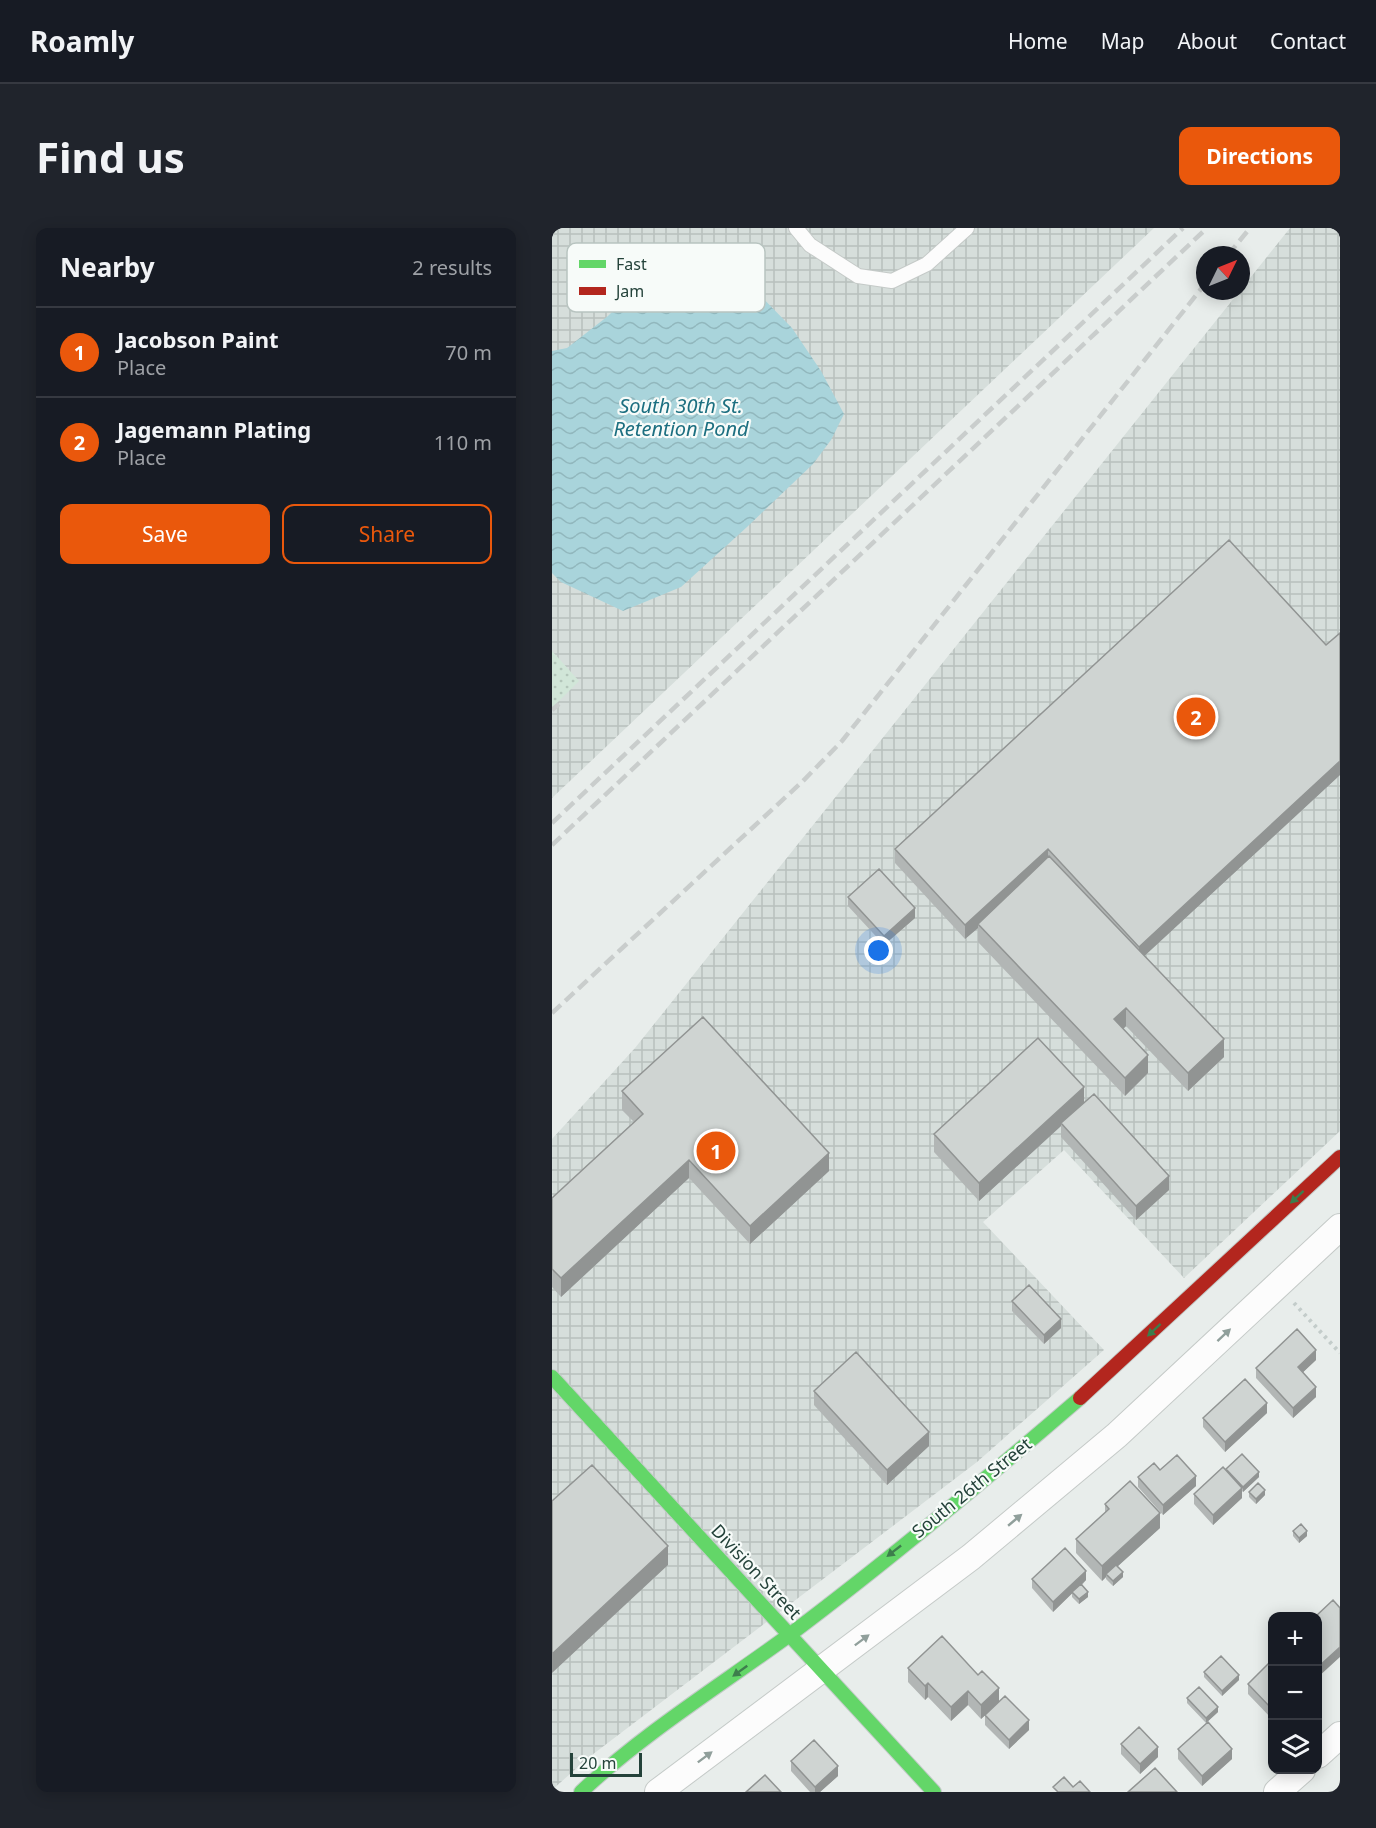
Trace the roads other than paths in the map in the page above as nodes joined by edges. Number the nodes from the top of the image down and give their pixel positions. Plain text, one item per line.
1 (796, 228) edge
2 (967, 228) edge
3 (1340, 1157) edge
4 (1340, 1227) edge
5 (552, 1377) edge
6 (789, 1635) junction
7 (821, 1671) junction
8 (1340, 1735) edge
9 (1322, 1751) edge
10 (1297, 1774) edge
11 (581, 1792) edge
12 (658, 1792) edge
13 (934, 1792) edge
14 (1277, 1792) edge

1 - 2 lane
3 -> 6 street, South 26th Street
7 -> 4 street
5 - 6 street, Division Street
6 - 7 street, Division Street
6 -> 11 street, South 26th Street
12 -> 7 street
7 - 13 street, Division Street
8 - 9 street
10 - 14 street

